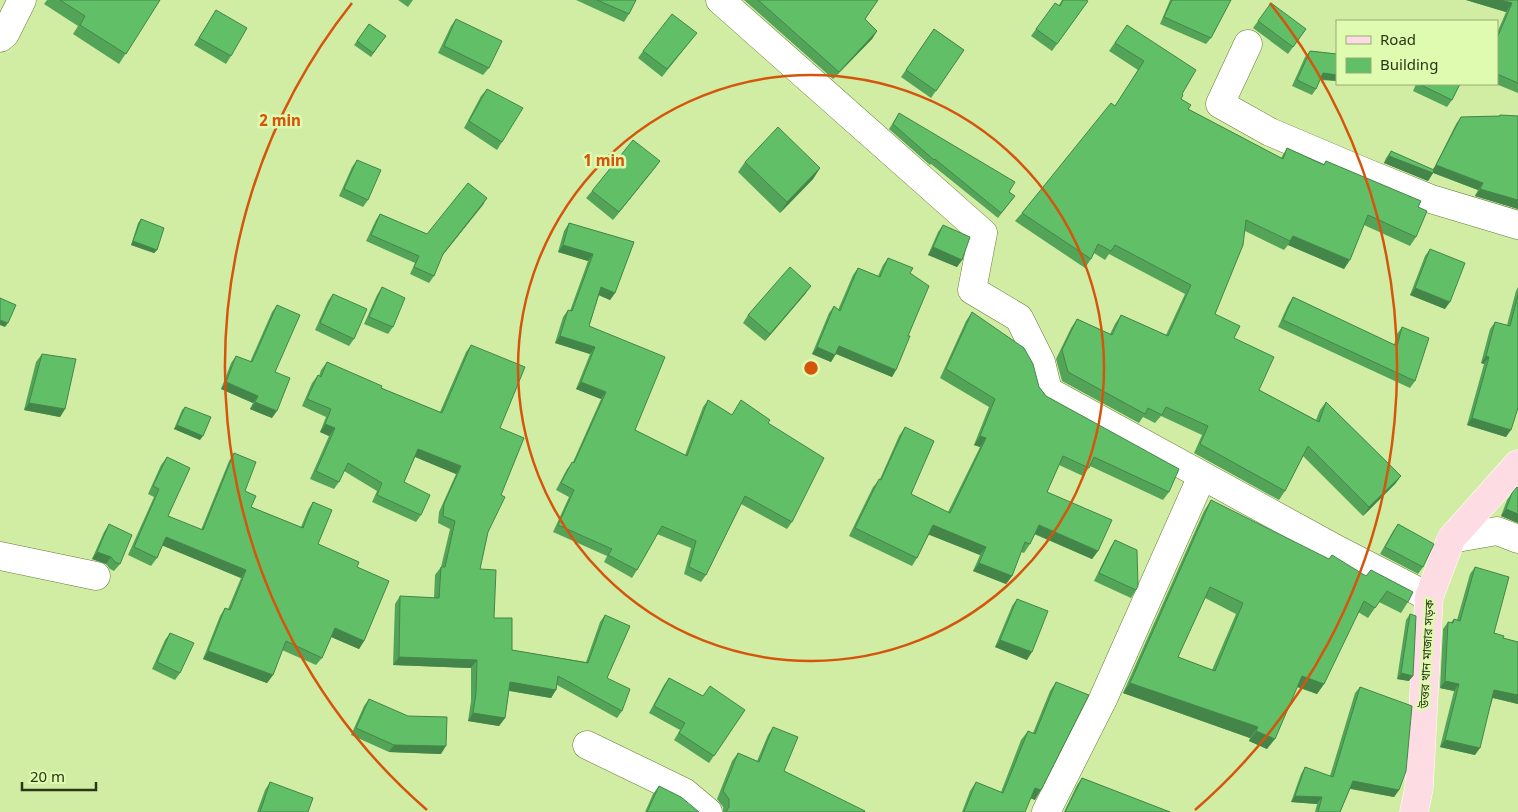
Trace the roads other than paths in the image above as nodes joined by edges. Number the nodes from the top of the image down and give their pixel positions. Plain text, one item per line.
1 (22, 0) edge
2 (720, 0) edge
3 (0, 38) edge
4 (1248, 44) dead end
5 (1518, 225) edge
6 (1518, 464) edge
7 (1202, 476) junction
8 (1518, 538) edge
9 (1452, 539) junction
10 (0, 556) edge
11 (96, 576) dead end
12 (1429, 597) junction
13 (587, 745) dead end
14 (708, 812) edge
15 (1046, 812) edge
16 (1414, 812) edge

1 - 3 street
2 - 7 street
4 - 5 street
6 - 9 main road, উত্তর খান মাজার সড়ক
7 - 12 street
7 - 15 street
8 - 9 street
9 - 12 main road, উত্তর খান মাজার সড়ক
10 - 11 street
12 - 16 main road, উত্তর খান মাজার সড়ক
13 - 14 street

